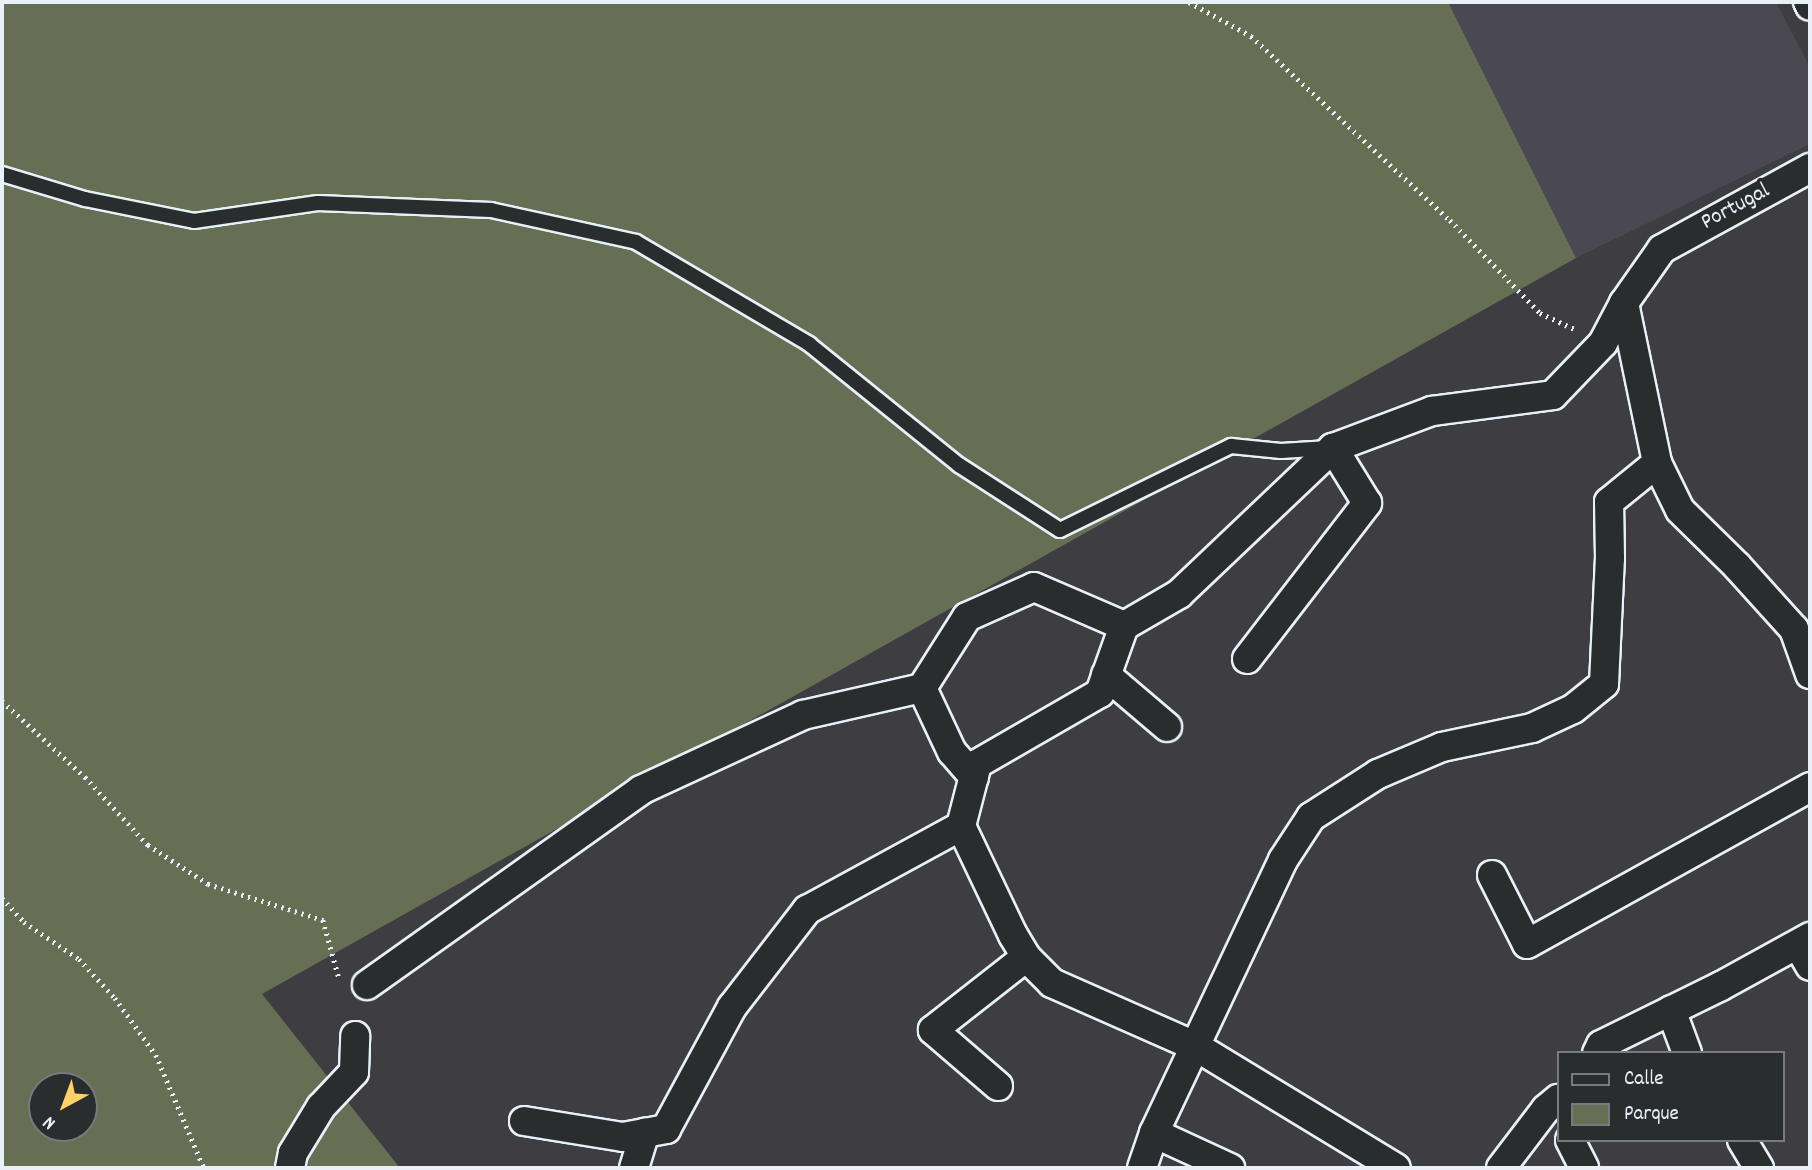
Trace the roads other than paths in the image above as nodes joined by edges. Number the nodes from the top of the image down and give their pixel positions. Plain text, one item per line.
1 (1810, 168) edge
2 (2, 174) edge
3 (1624, 303) junction
4 (1333, 447) junction
5 (1657, 463) junction
6 (1124, 626) junction
7 (1247, 659) dead end
8 (1810, 674) edge
9 (1107, 675) junction
10 (922, 688) junction
11 (1167, 727) dead end
12 (974, 777) junction
13 (1810, 787) edge
14 (961, 826) junction
15 (1492, 875) dead end
16 (1806, 949) edge
17 (1026, 957) junction
18 (354, 985) road end
19 (1671, 1010) junction
20 (355, 1036) dead end
21 (1195, 1046) junction
22 (1598, 1051) edge
23 (1686, 1051) edge
24 (998, 1086) dead end
25 (1556, 1107) edge
26 (524, 1121) dead end
27 (645, 1133) junction
28 (1154, 1133) junction
29 (1571, 1142) edge
30 (1743, 1142) edge
31 (290, 1168) edge
32 (635, 1168) edge
33 (1142, 1168) edge
34 (1230, 1168) edge
35 (1396, 1168) edge
36 (1501, 1168) edge
37 (1584, 1168) edge
38 (1759, 1168) edge

1 - 3 street, Portugal
2 - 4 lane
3 - 4 street
3 - 5 street
4 - 6 street
4 - 7 street
5 - 8 street
5 - 21 street
6 - 9 street
6 - 10 street
9 - 11 street
9 - 12 street
10 - 12 street
10 - 18 street
12 - 14 street
13 - 15 street
14 - 17 street
14 - 27 street
16 - 19 street
17 - 21 street
17 - 24 street
19 - 22 street
19 - 23 street
20 - 31 street
21 - 28 street
21 - 35 street
25 - 36 street
26 - 27 street
27 - 32 street
28 - 33 street
28 - 34 street
29 - 37 street
30 - 38 street

